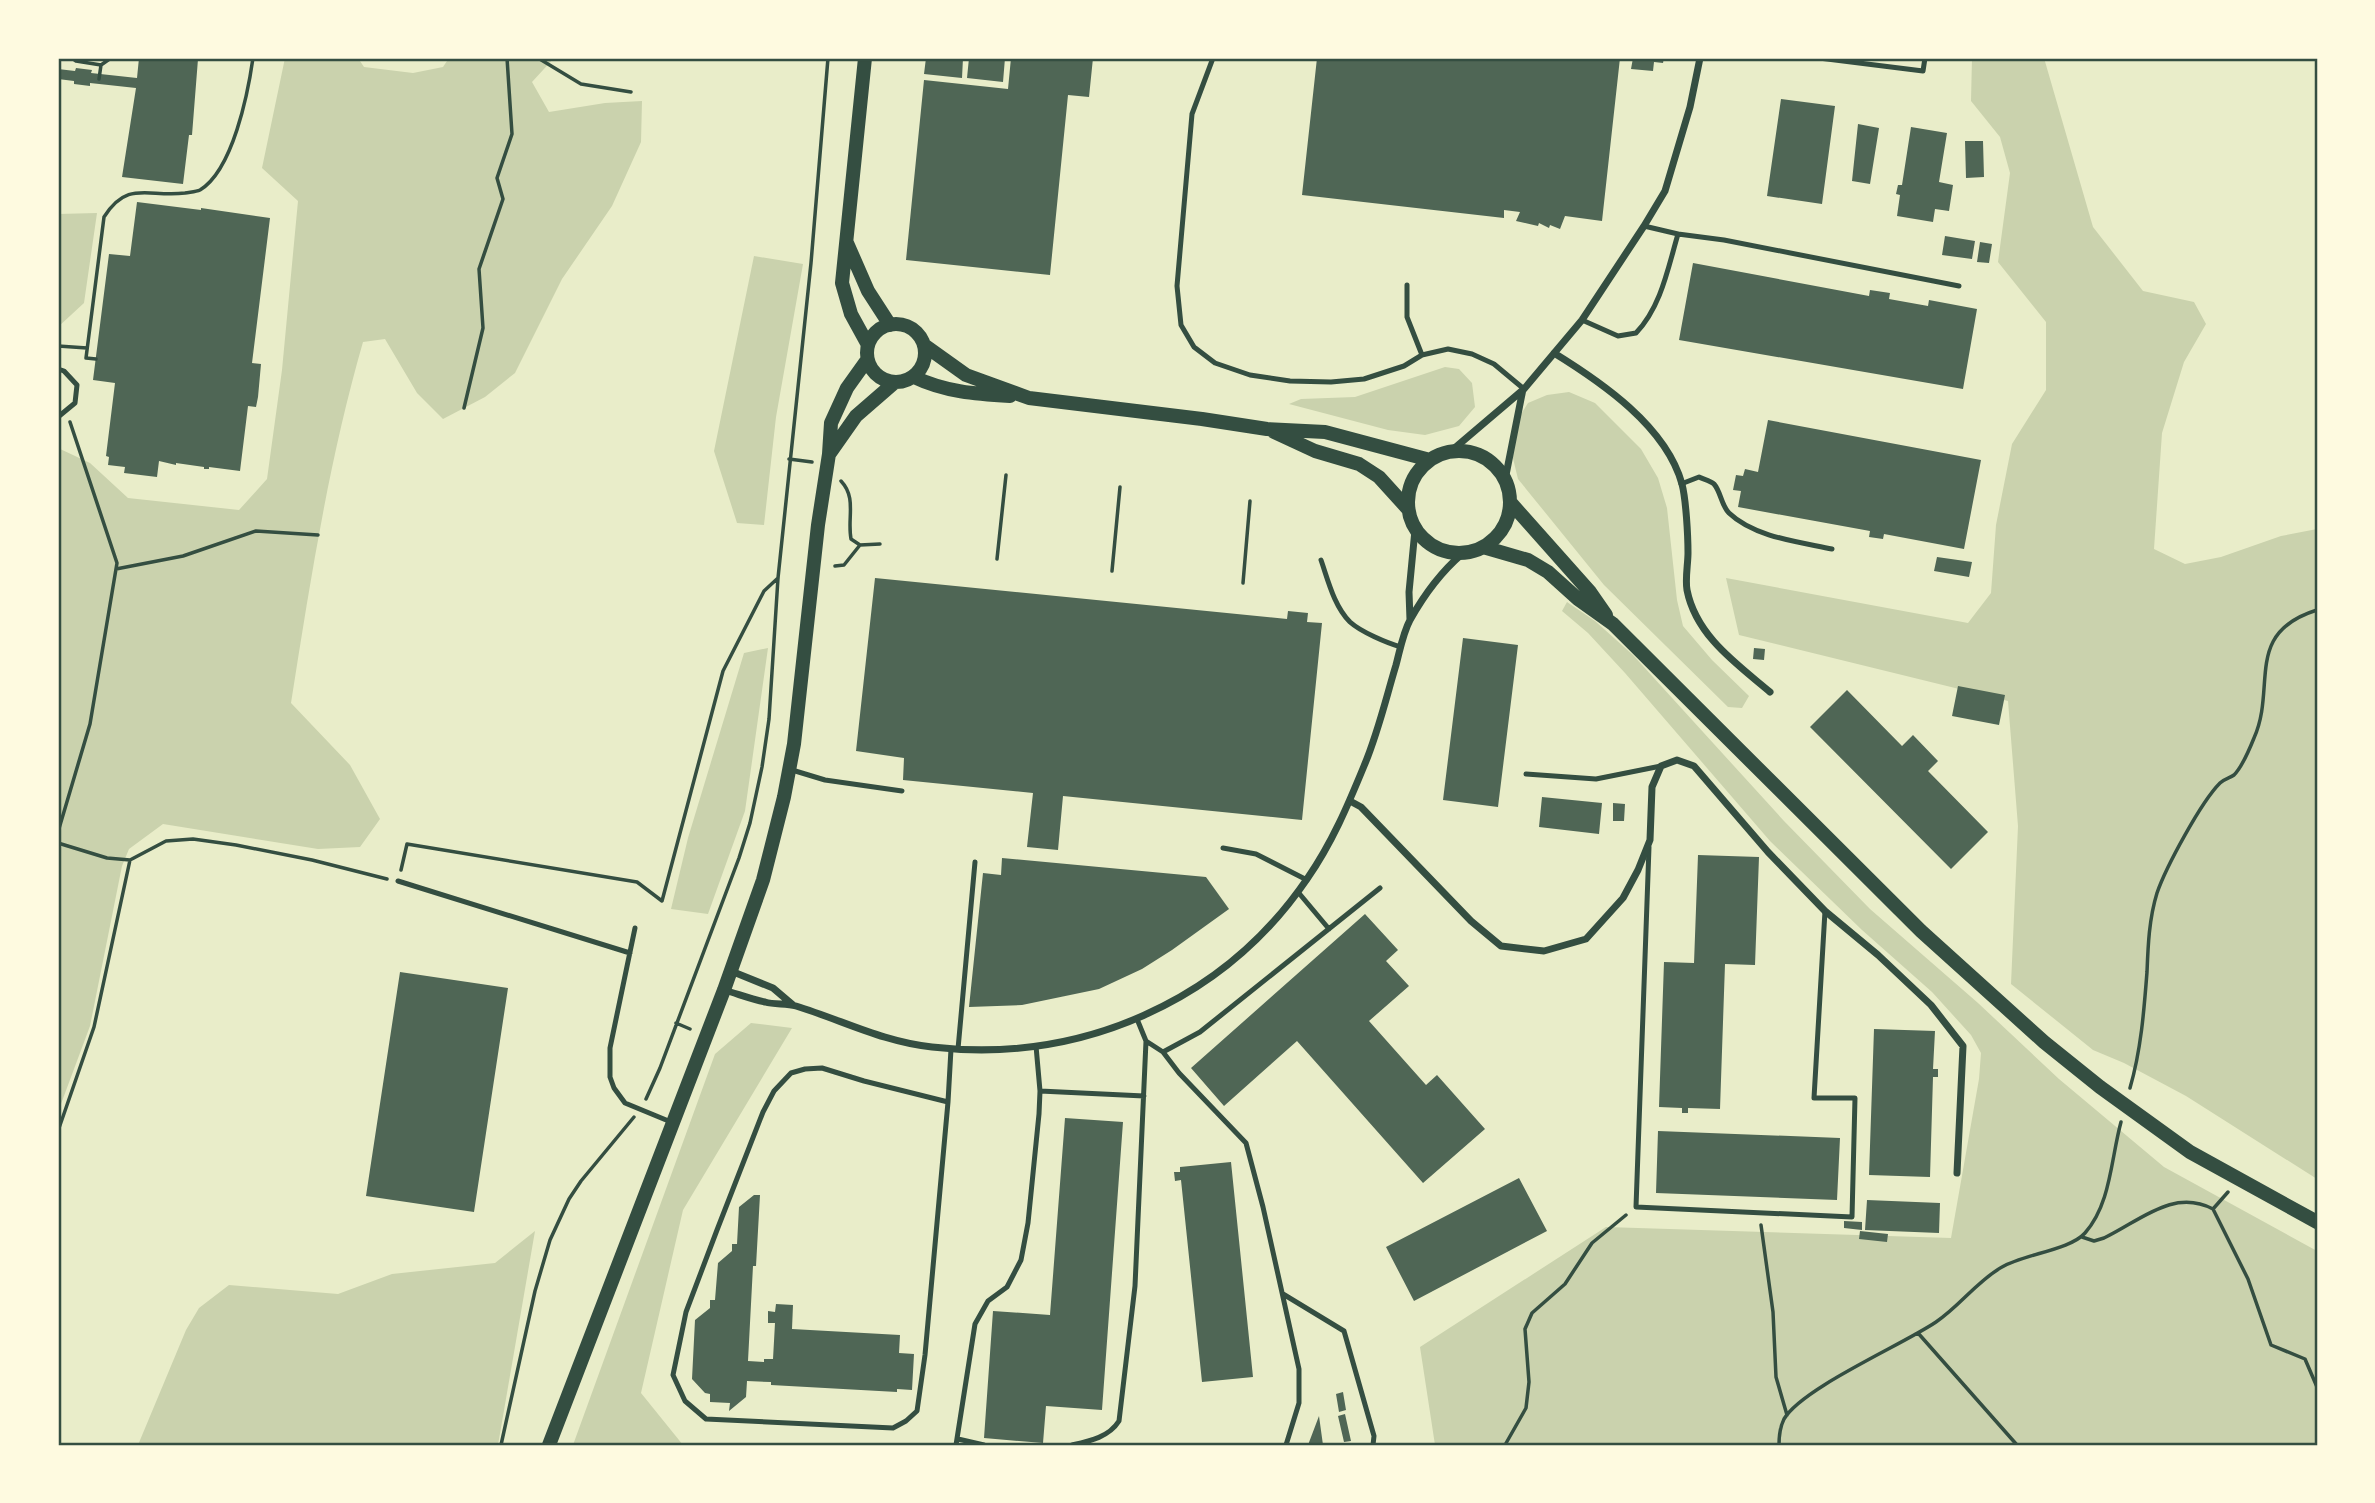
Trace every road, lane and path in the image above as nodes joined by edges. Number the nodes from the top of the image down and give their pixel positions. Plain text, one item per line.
1 (72, 58) edge
2 (111, 58) edge
3 (253, 58) edge
4 (506, 58) edge
5 (538, 58) edge
6 (828, 58) edge
7 (865, 58) edge
8 (1213, 58) edge
9 (1700, 58) edge
10 (1819, 58) edge
11 (1925, 58) edge
12 (101, 65) junction
13 (99, 79) dead end
14 (631, 92) dead end
15 (1643, 226) junction
16 (1678, 234) junction
17 (846, 240) junction
18 (1407, 285) dead end
19 (1959, 286) dead end
20 (1582, 320) junction
21 (890, 325) junction
22 (58, 345) edge
23 (924, 345) junction
24 (87, 348) junction
25 (868, 352) junction
26 (1554, 353) junction
27 (1422, 355) junction
28 (96, 359) dead end
29 (58, 369) edge
30 (914, 377) junction
31 (894, 383) junction
32 (1524, 389) junction
33 (1026, 397) junction
34 (464, 408) dead end
35 (66, 410) junction
36 (58, 417) edge
37 (1267, 429) junction
38 (1450, 452) junction
39 (829, 454) junction
40 (789, 459) junction
41 (1430, 460) junction
42 (815, 463) dead end
43 (1006, 475) dead end
44 (839, 480) dead end
45 (1505, 480) junction
46 (1682, 484) junction
47 (1120, 487) dead end
48 (1250, 501) dead end
49 (1510, 502) junction
50 (1408, 509) junction
51 (1415, 530) junction
52 (318, 535) dead end
53 (880, 544) dead end
54 (860, 545) junction
55 (1483, 547) junction
56 (1832, 550) dead end
57 (1462, 554) junction
58 (997, 559) dead end
59 (1321, 560) dead end
60 (835, 566) dead end
61 (116, 569) junction
62 (1112, 571) dead end
63 (778, 578) junction
64 (1243, 583) dead end
65 (2317, 610) edge
66 (1410, 621) junction
67 (1613, 624) junction
68 (1401, 647) junction
69 (1770, 692) dead end
70 (1661, 766) junction
71 (789, 769) junction
72 (1526, 774) dead end
73 (902, 790) dead end
74 (1350, 801) junction
75 (58, 832) edge
76 (1650, 840) junction
77 (58, 843) edge
78 (1223, 848) dead end
79 (130, 860) junction
80 (975, 862) dead end
81 (1307, 880) junction
82 (398, 881) junction
83 (1380, 888) dead end
84 (1298, 892) junction
85 (1825, 911) junction
86 (635, 928) dead end
87 (1329, 929) junction
88 (630, 953) junction
89 (731, 971) junction
90 (724, 990) junction
91 (793, 1005) junction
92 (1137, 1019) junction
93 (676, 1023) junction
94 (697, 1032) dead end
95 (1146, 1041) junction
96 (1036, 1046) junction
97 (955, 1049) junction
98 (1163, 1052) junction
99 (2134, 1076) dead end
100 (1040, 1091) junction
101 (1144, 1096) junction
102 (948, 1102) junction
103 (639, 1111) junction
104 (674, 1123) junction
105 (58, 1131) edge
106 (2118, 1135) dead end
107 (1957, 1172) dead end
108 (2234, 1177) junction
109 (1636, 1207) junction
110 (2213, 1209) junction
111 (1759, 1212) junction
112 (2317, 1222) edge
113 (2082, 1237) junction
114 (1283, 1294) junction
115 (1918, 1333) junction
116 (2317, 1387) edge
117 (1787, 1415) junction
118 (957, 1442) edge
119 (501, 1445) edge
120 (549, 1445) edge
121 (984, 1445) edge
122 (1072, 1445) edge
123 (1286, 1445) edge
124 (1373, 1445) edge
125 (1505, 1445) edge
126 (1779, 1445) edge
127 (2017, 1445) edge

1 - 12 path
2 - 12 path
3 - 24 path
4 - 34 path
5 - 14 path
6 - 40 path
7 - 17 main road
8 - 27 lane
9 - 15 street
10 - 11 lane
12 - 13 path
15 - 16 lane
15 - 20 street
16 - 19 lane
16 - 20 lane
17 - 21 main road
17 - 25 main road
18 - 27 lane
20 - 26 street
21 - 23 main road
21 - 25 main road
22 - 24 path
23 - 30 main road
23 - 33 main road
24 - 28 path
25 - 31 main road
25 - 39 main road
26 - 32 street
26 - 46 street
27 - 32 lane
29 - 35 lane
30 - 31 main road
30 - 33 main road
31 - 39 main road
32 - 38 street
32 - 45 street
33 - 37 main road
35 - 36 lane
35 - 61 path
37 - 41 main road
37 - 50 main road
38 - 41 main road
38 - 45 main road
39 - 71 main road
40 - 42 path
40 - 63 path
41 - 50 main road
43 - 58 path
44 - 54 path
45 - 49 main road
46 - 56 lane
46 - 69 street
47 - 62 path
48 - 64 path
49 - 55 main road
49 - 67 main road
50 - 51 main road
51 - 57 main road
51 - 66 street
52 - 61 path
53 - 54 path
54 - 60 path
55 - 57 main road
55 - 67 main road
57 - 66 street
59 - 68 lane
61 - 75 path
63 - 82 path
63 - 93 path
65 - 99 path
66 - 68 street
67 - 108 main road
68 - 74 street
70 - 72 lane
70 - 76 street
70 - 85 street
71 - 73 lane
71 - 89 main road
74 - 76 street
74 - 81 street
76 - 109 lane
77 - 79 path
78 - 81 lane
79 - 82 path
79 - 105 path
80 - 97 lane
81 - 84 street
82 - 88 lane
83 - 87 lane
84 - 87 lane
84 - 92 street
85 - 107 street
85 - 111 lane
86 - 88 lane
87 - 98 lane
88 - 103 lane
89 - 90 main road
89 - 91 street
90 - 91 street
90 - 104 main road
91 - 97 street
92 - 95 lane
92 - 96 street
93 - 94 path
93 - 103 path
95 - 98 lane
95 - 101 lane
96 - 97 street
96 - 100 lane
97 - 102 lane
98 - 114 lane
100 - 101 lane
100 - 118 lane
101 - 122 lane
102 - 102 lane
103 - 104 lane
103 - 119 path
104 - 120 main road
106 - 113 path
108 - 110 path
108 - 112 main road
109 - 111 lane
109 - 125 path
110 - 113 path
110 - 116 path
111 - 117 path
113 - 115 path
114 - 123 lane
114 - 124 lane
115 - 117 path
115 - 127 path
117 - 126 path
118 - 121 lane

